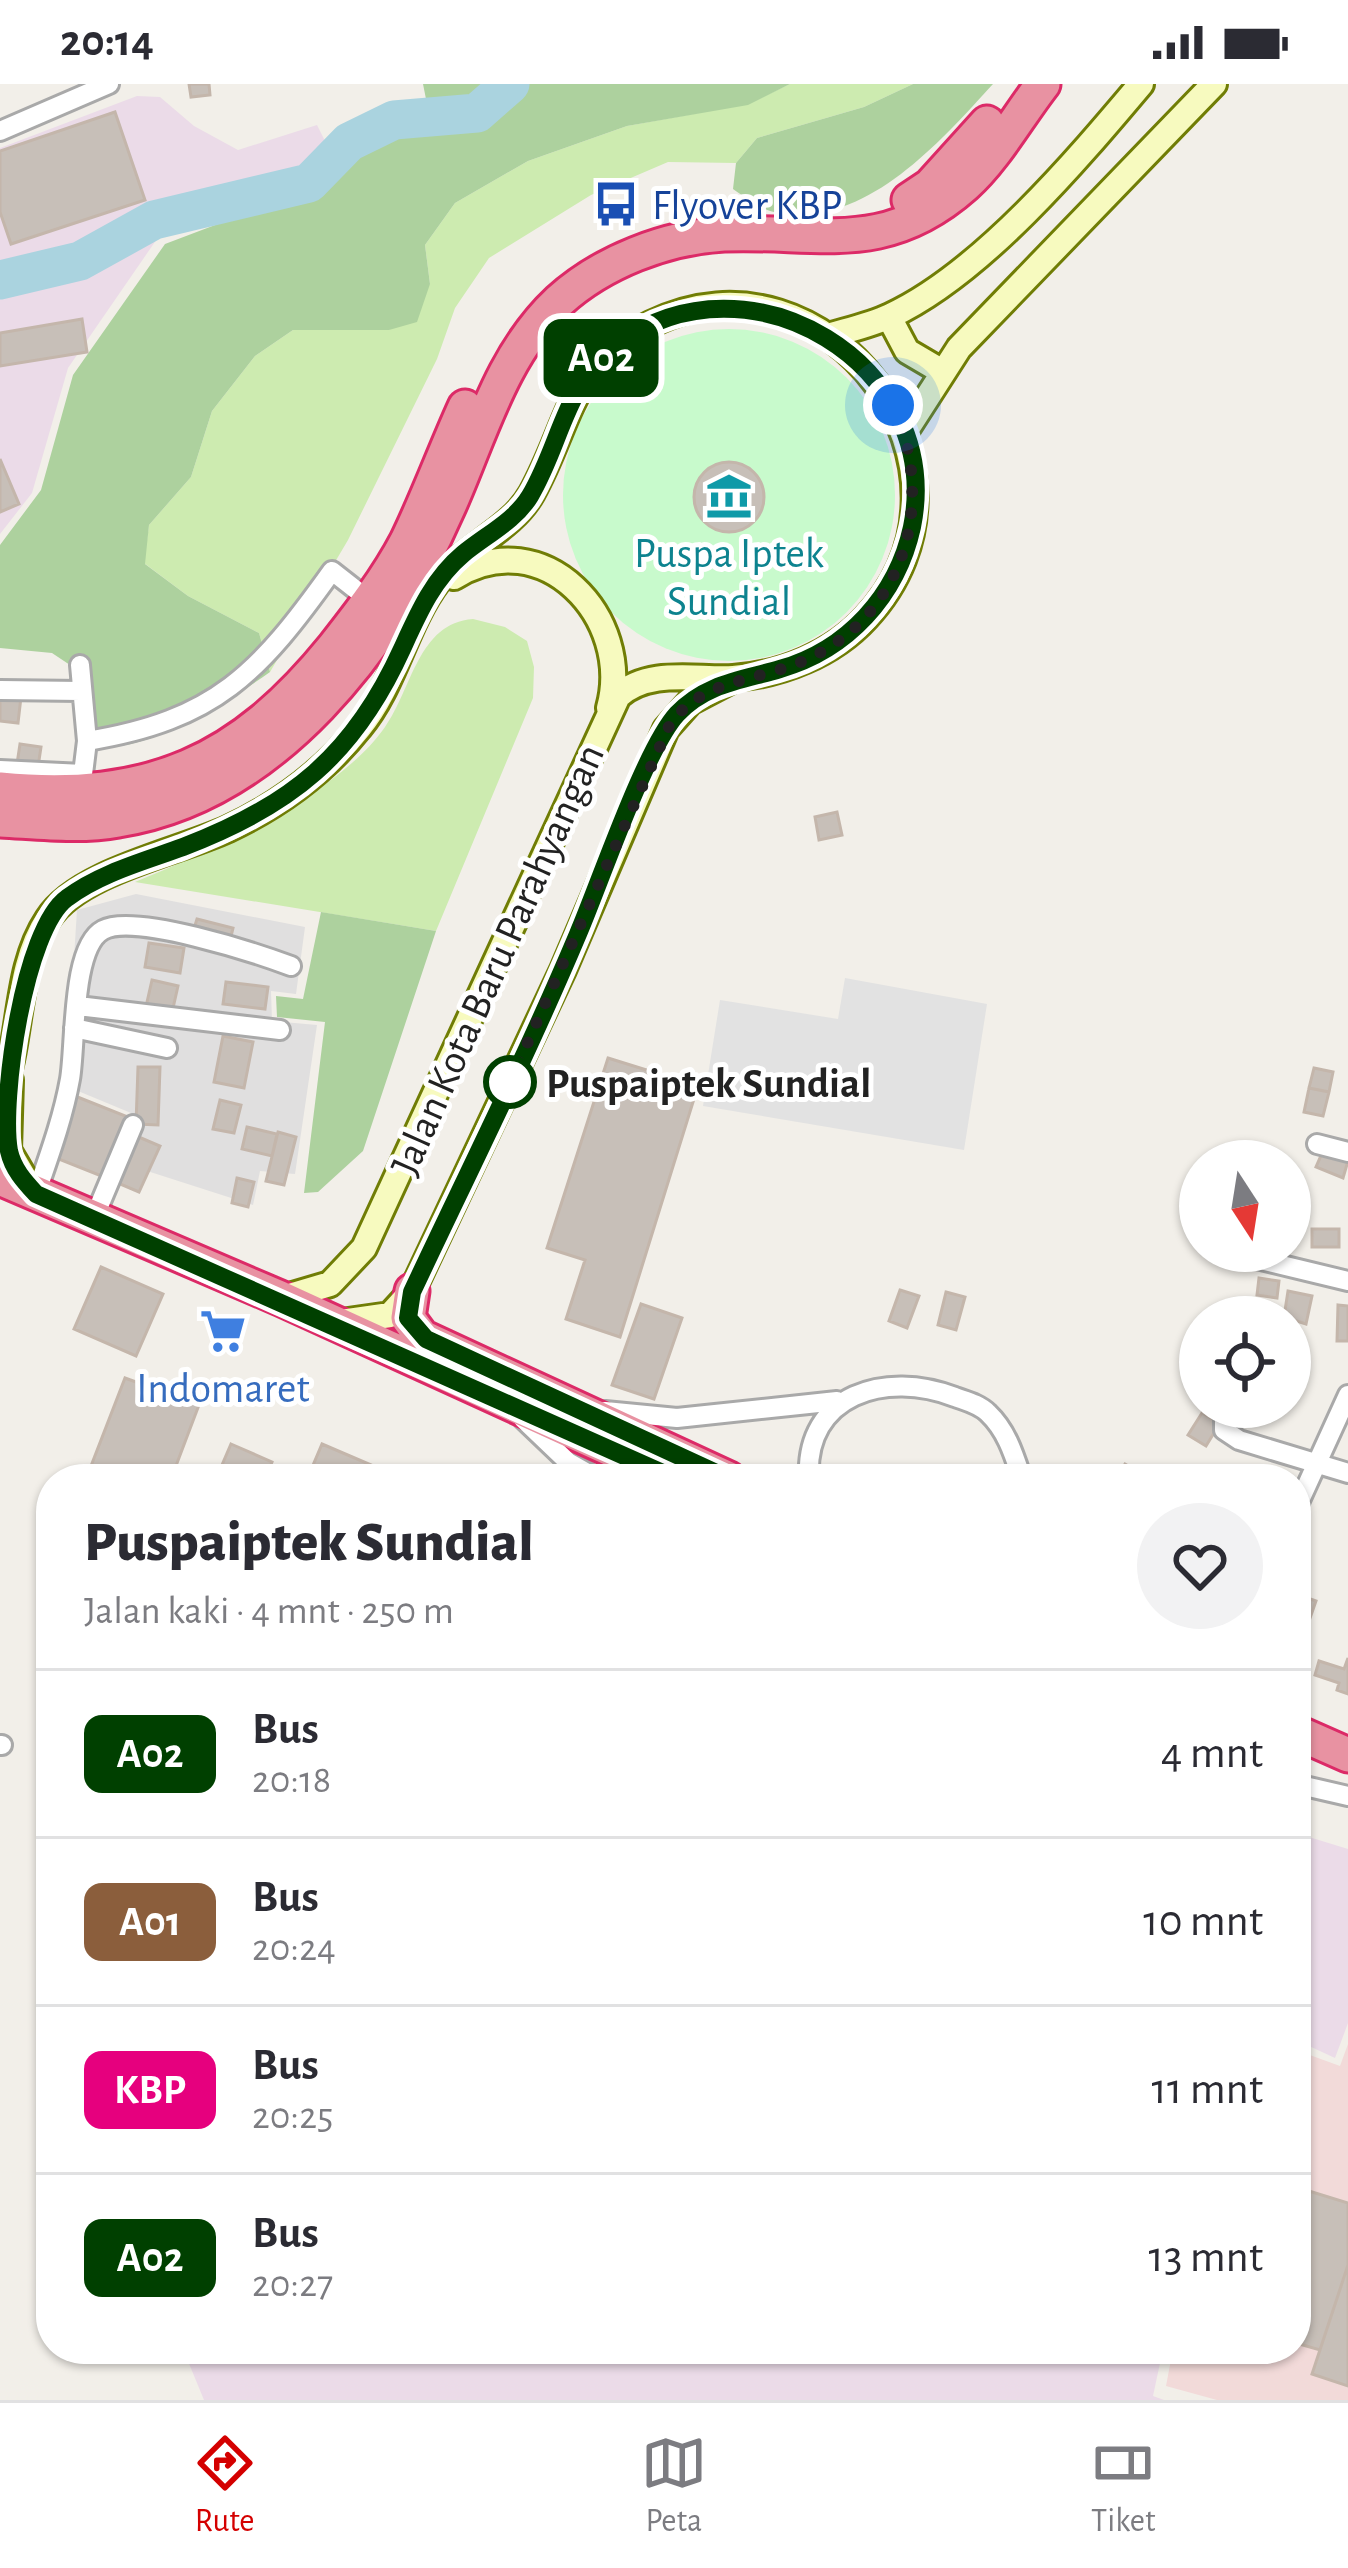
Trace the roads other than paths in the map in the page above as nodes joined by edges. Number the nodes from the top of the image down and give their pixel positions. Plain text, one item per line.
1 (109, 84) edge
2 (1018, 84) edge
3 (1043, 84) edge
4 (1141, 84) edge
5 (1214, 84) edge
6 (0, 130) edge
7 (889, 317) junction
8 (828, 336) junction
9 (941, 371) junction
10 (905, 432) junction
11 (369, 601) junction
12 (409, 633) junction
13 (80, 664) dead end
14 (744, 677) junction
15 (0, 690) edge
16 (81, 691) junction
17 (606, 716) junction
18 (87, 741) junction
19 (0, 770) edge
20 (0, 789) edge
21 (0, 820) edge
22 (291, 966) dead end
23 (78, 1006) junction
24 (20, 1013) junction
25 (74, 1028) junction
26 (280, 1030) dead end
27 (167, 1048) dead end
28 (0, 1097) edge
29 (133, 1125) dead end
30 (1317, 1144) dead end
31 (1348, 1152) edge
32 (0, 1178) edge
33 (36, 1194) junction
34 (94, 1218) junction
35 (1311, 1272) edge
36 (1348, 1281) edge
37 (412, 1292) junction
38 (280, 1298) junction
39 (320, 1316) junction
40 (1348, 1395) edge
41 (837, 1401) junction
42 (506, 1403) junction
43 (576, 1409) junction
44 (1224, 1428) edge
45 (572, 1464) edge
46 (642, 1464) edge
47 (696, 1464) edge
48 (810, 1464) edge
49 (1016, 1464) edge
50 (1307, 1464) edge
51 (1311, 1466) edge
52 (1315, 1467) junction
53 (1348, 1473) edge
54 (1311, 1476) edge
55 (1311, 1739) edge
56 (1348, 1755) edge
57 (1311, 1759) edge
58 (1348, 1774) edge
59 (1311, 1787) edge
60 (1348, 1796) edge

1 - 6 street
2 - 11 highway
3 - 21 highway
4 - 7 main road
5 - 9 main road
7 - 8 main road
7 - 9 main road
8 - 10 main road, Jalan Kota Baru Parahyangan
8 - 12 main road, Jalan Kota Baru Parahyangan
9 - 10 main road
10 - 14 main road, Jalan Kota Baru Parahyangan
11 - 18 street
11 - 20 highway
12 - 17 main road
12 - 24 main road
13 - 16 street
14 - 17 main road, Jalan Kota Baru Parahyangan
14 - 37 main road, Jalan Kota Baru Parahyangan
15 - 16 street
16 - 18 street
17 - 38 main road, Jalan Kota Baru Parahyangan
18 - 19 street
22 - 23 street
23 - 25 street
23 - 26 street
24 - 28 main road
24 - 33 main road
25 - 27 street
25 - 33 street
29 - 34 street
30 - 31 street
32 - 33 highway
33 - 34 highway
34 - 38 highway
35 - 36 street
37 - 39 main road
37 - 43 highway
38 - 39 highway
39 - 42 highway
40 - 52 street
41 - 43 street
41 - 48 street
41 - 49 street
42 - 45 street
42 - 46 highway
43 - 47 highway
44 - 50 street
51 - 52 street
52 - 53 street
52 - 54 street
55 - 56 highway
57 - 58 highway
59 - 60 street

